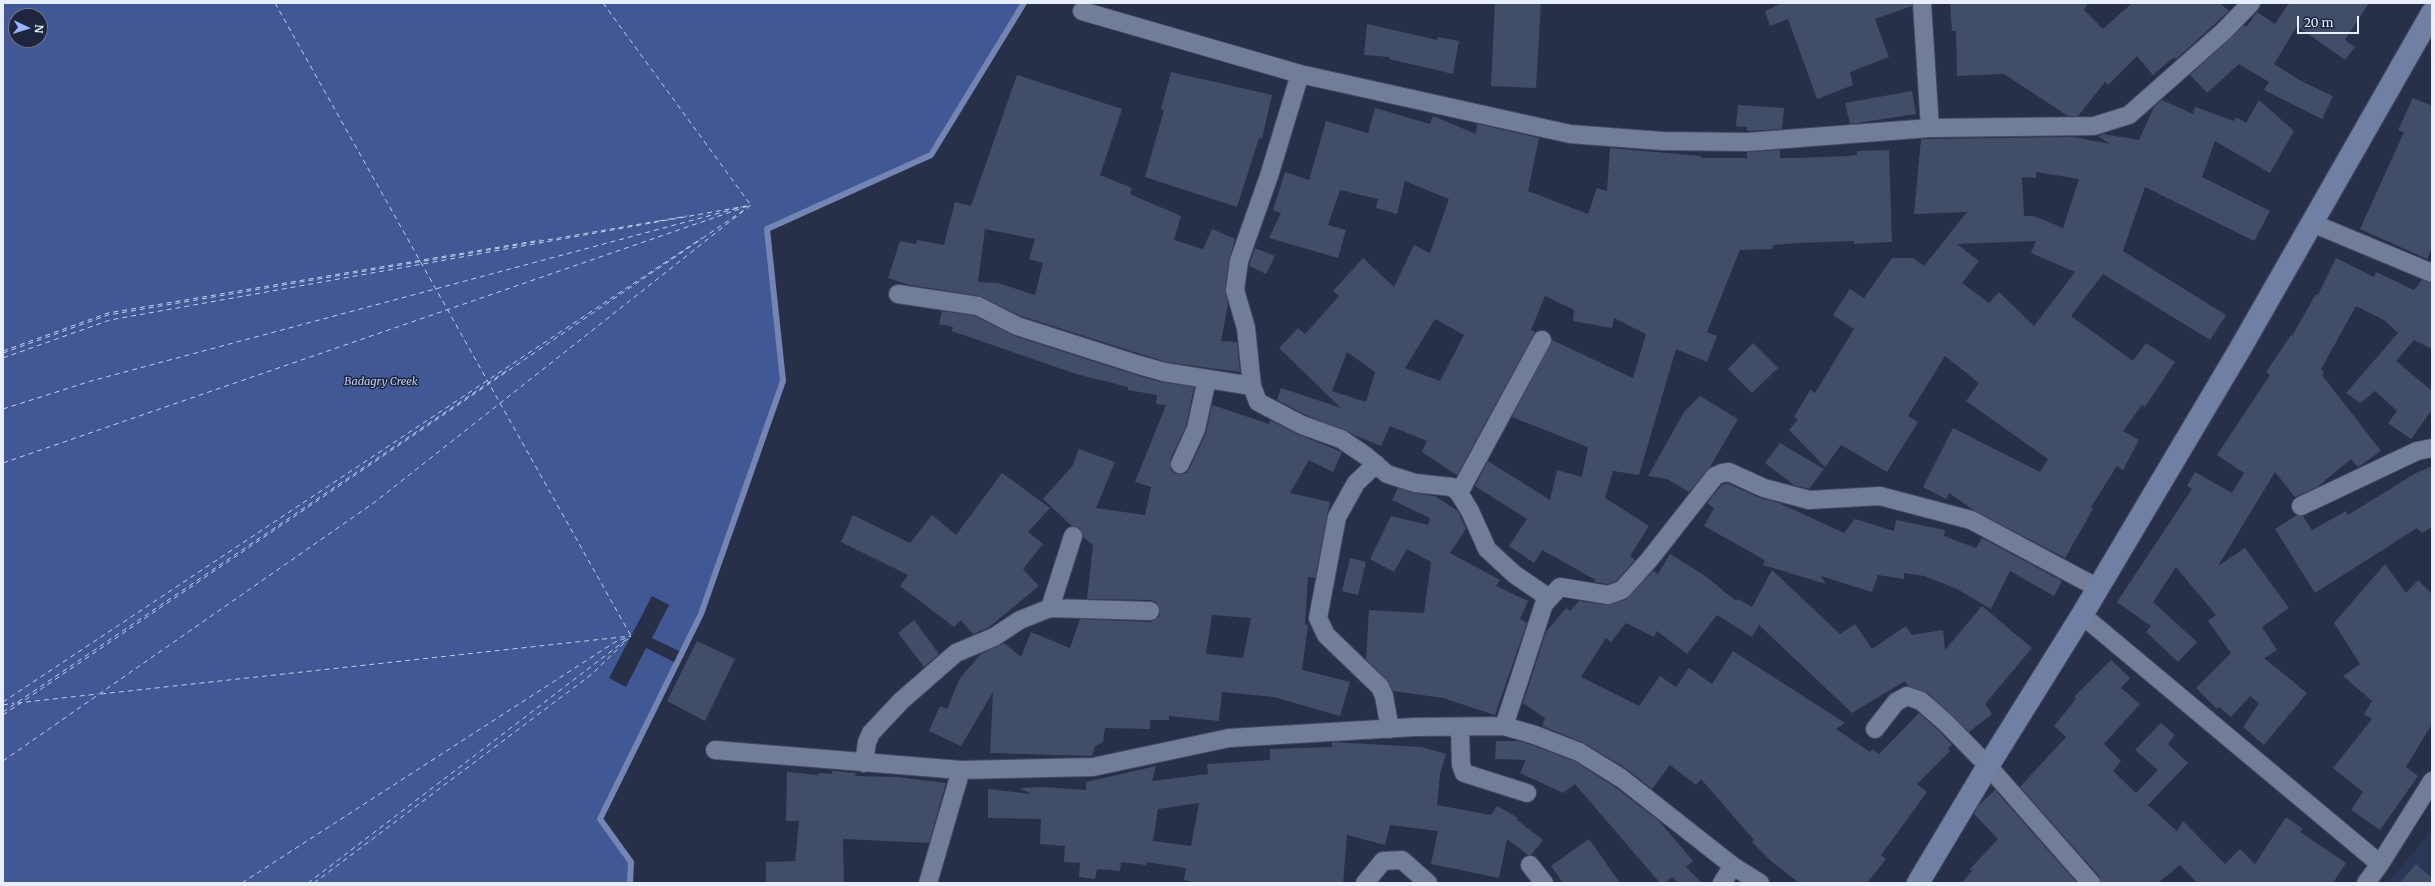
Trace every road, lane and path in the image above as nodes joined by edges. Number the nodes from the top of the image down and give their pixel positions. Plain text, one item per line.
1 (1922, 3) edge
2 (2249, 4) edge
3 (1082, 11) dead end
4 (2432, 13) edge
5 (1300, 74) junction
6 (1930, 128) junction
7 (2312, 223) junction
8 (2432, 273) edge
9 (898, 294) dead end
10 (1542, 340) dead end
11 (1207, 379) junction
12 (1252, 386) junction
13 (2432, 448) edge
14 (1180, 464) dead end
15 (1376, 464) junction
16 (1459, 493) junction
17 (2301, 506) dead end
18 (1073, 536) dead end
19 (2098, 588) junction
20 (1549, 598) junction
21 (1050, 608) junction
22 (1150, 611) dead end
23 (2082, 615) junction
24 (1504, 726) junction
25 (1460, 727) junction
26 (1875, 728) dead end
27 (1390, 729) junction
28 (715, 750) dead end
29 (864, 763) junction
30 (1988, 766) junction
31 (961, 770) junction
32 (2432, 781) edge
33 (1527, 793) dead end
34 (2380, 864) junction
35 (1530, 865) dead end
36 (1734, 866) junction
37 (928, 883) edge
38 (1365, 883) edge
39 (1428, 883) edge
40 (1544, 883) edge
41 (1722, 883) edge
42 (1760, 883) edge
43 (1918, 883) edge
44 (2091, 883) edge
45 (2366, 883) edge

1 - 6 street
2 - 6 street
3 - 5 street
4 - 7 main road
5 - 6 street
5 - 12 street
7 - 8 street
7 - 19 main road
9 - 11 street
10 - 16 street
11 - 12 street
11 - 14 street
12 - 15 street
13 - 17 street
15 - 16 street
15 - 27 street
16 - 20 street
18 - 21 street
19 - 20 street
19 - 23 main road
20 - 24 street
21 - 22 street
21 - 29 street
23 - 30 main road
23 - 34 street
24 - 25 street
24 - 36 street
25 - 27 street
25 - 33 street
26 - 30 street
27 - 31 street
28 - 29 street
29 - 31 street
30 - 43 main road
30 - 44 street
31 - 37 street
32 - 34 street
34 - 45 street
35 - 40 street
36 - 41 street
36 - 42 street
38 - 39 street

